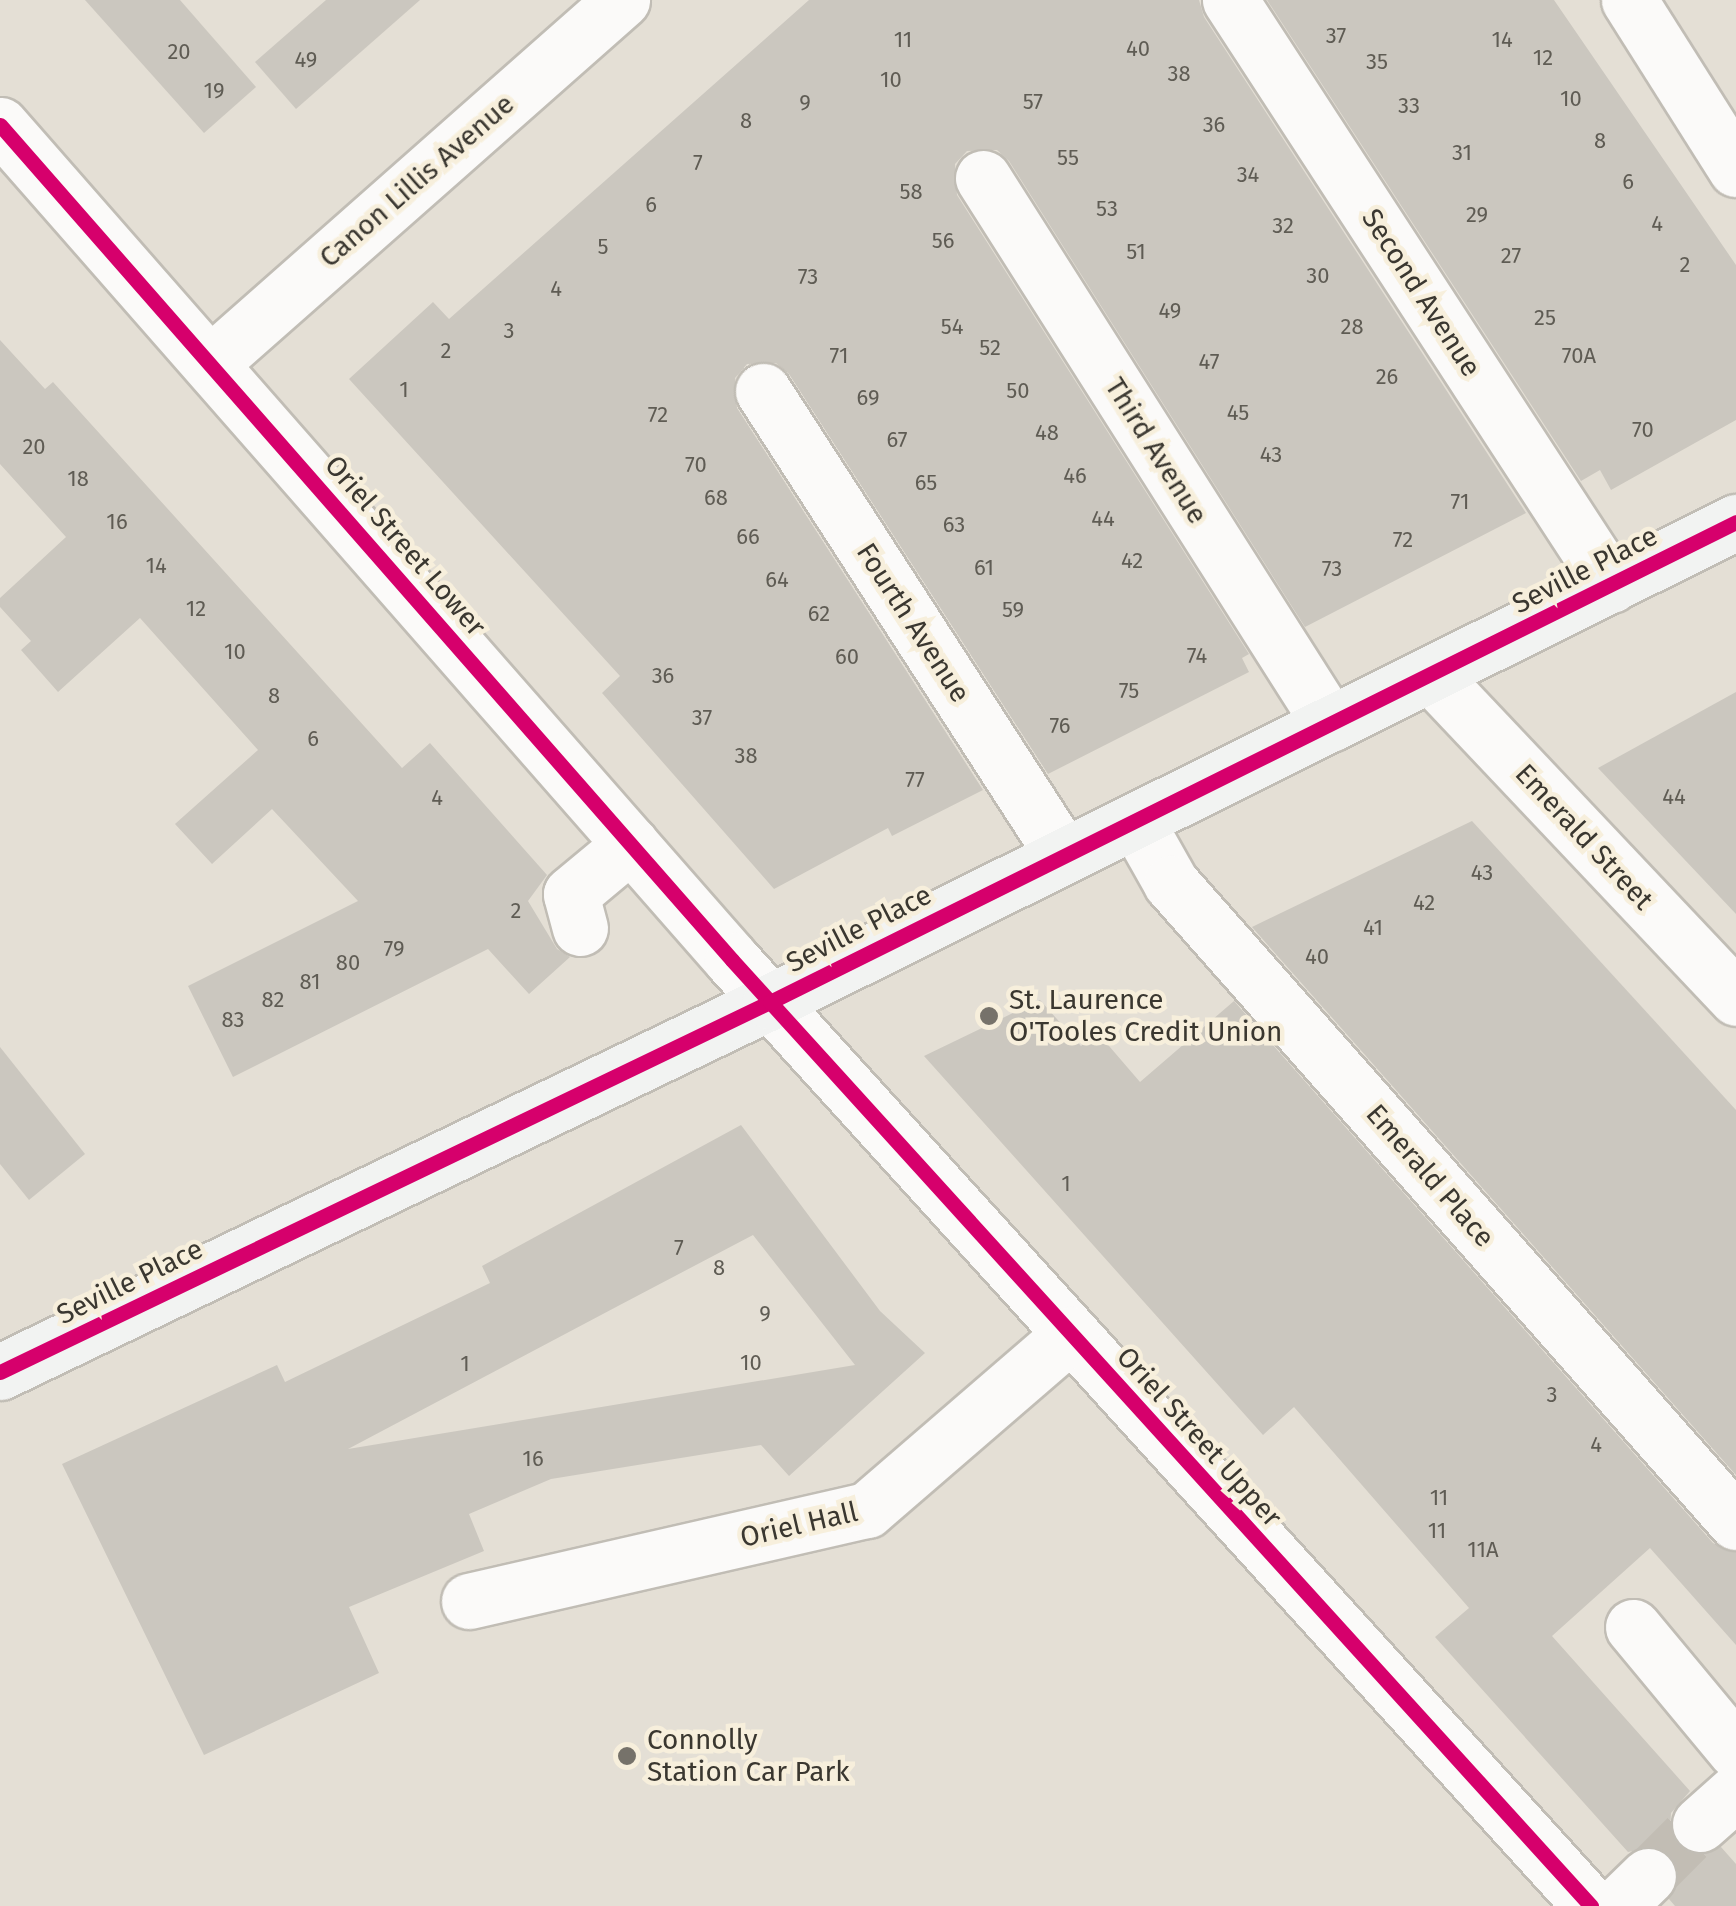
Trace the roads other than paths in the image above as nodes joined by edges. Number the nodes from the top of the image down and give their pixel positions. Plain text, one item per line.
1 (622, 0) edge
2 (1230, 0) edge
3 (1630, 0) edge
4 (0, 125) edge
5 (1736, 169) edge
6 (983, 178) dead end
7 (212, 362) junction
8 (763, 391) dead end
9 (1736, 522) edge
10 (1611, 585) junction
11 (1432, 676) junction
12 (1330, 724) junction
13 (1136, 821) junction
14 (631, 844) junction
15 (1063, 856) junction
16 (580, 928) dead end
17 (1736, 998) edge
18 (770, 1002) junction
19 (1070, 1334) junction
20 (0, 1372) edge
21 (1736, 1522) edge
22 (469, 1600) dead end
23 (1633, 1628) dead end
24 (1736, 1751) edge
25 (1591, 1906) edge

1 - 7 street, Canon Lillis Avenue
2 - 10 street, Second Avenue
3 - 5 street
4 - 7 street, Oriel Street Lower
6 - 12 street, Third Avenue
7 - 14 street, Oriel Street Lower
8 - 15 street, Fourth Avenue
9 - 10 main road, Seville Place
10 - 11 main road, Seville Place
11 - 12 main road, Seville Place
11 - 17 street, Emerald Street
12 - 13 main road, Seville Place
13 - 15 main road, Seville Place
13 - 21 street, Emerald Place
14 - 16 street
14 - 18 street, Oriel Street Lower
15 - 18 main road, Seville Place
18 - 19 street, Oriel Street Upper
18 - 20 main road, Seville Place
19 - 22 street, Oriel Hall
19 - 25 street, Oriel Street Upper
23 - 24 street

